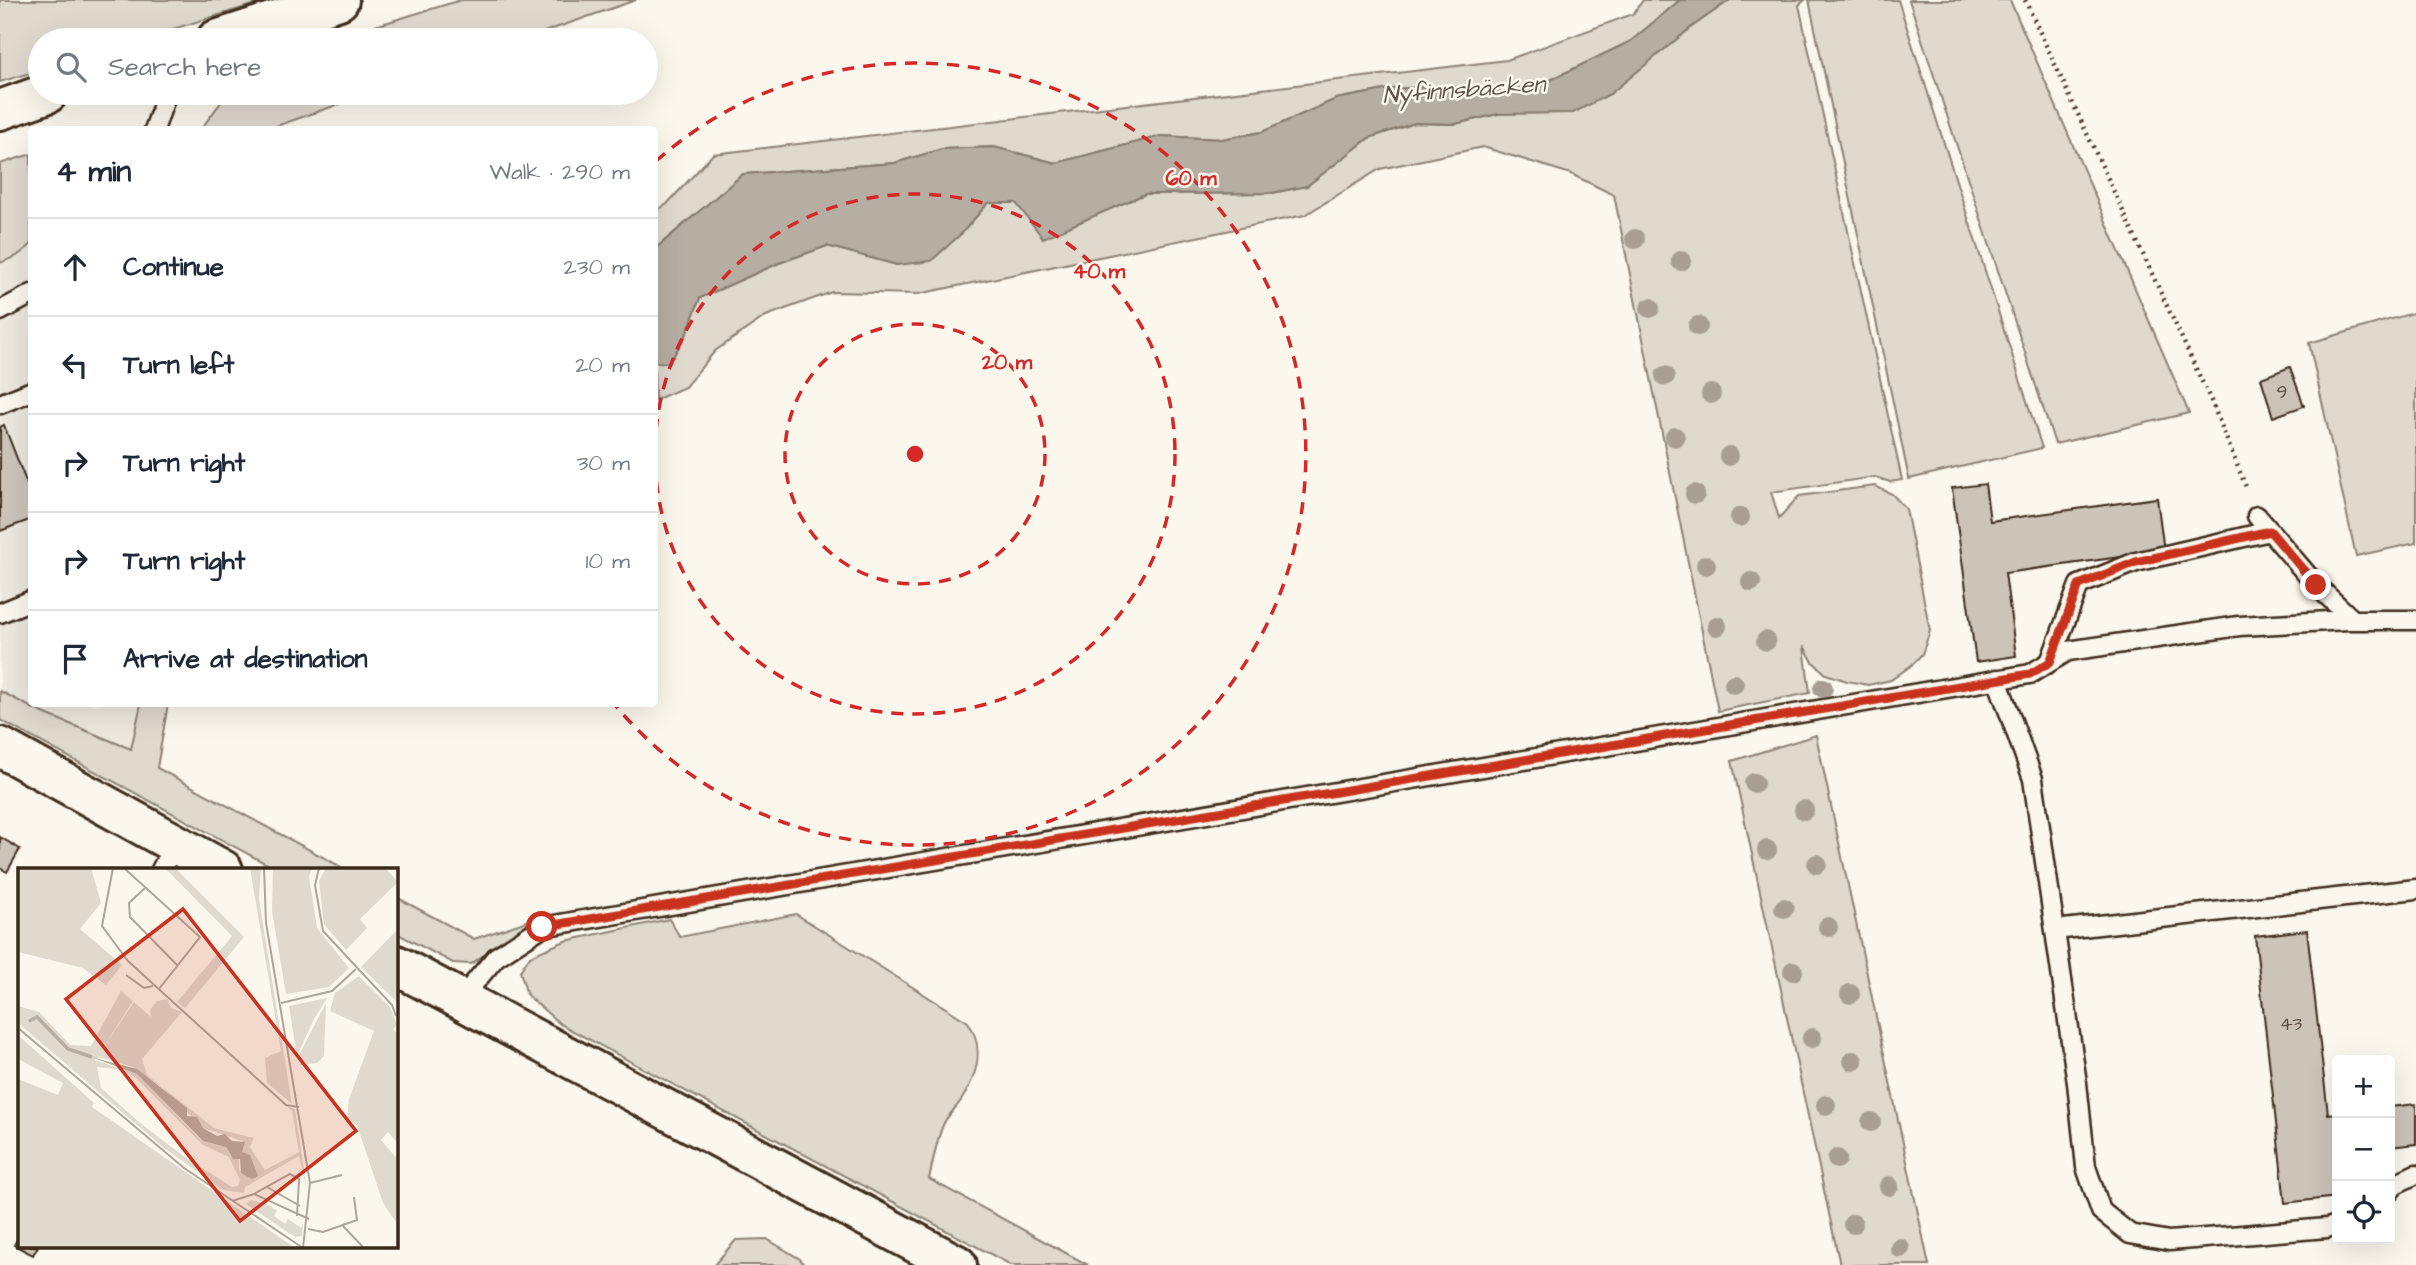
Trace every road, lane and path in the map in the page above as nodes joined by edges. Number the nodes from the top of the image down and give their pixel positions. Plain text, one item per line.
1 (339, 0) edge
2 (2025, 0) edge
3 (253, 28) edge
4 (28, 100) edge
5 (163, 105) edge
6 (0, 110) edge
7 (155, 126) edge
8 (28, 296) edge
9 (0, 311) edge
10 (28, 393) edge
11 (0, 404) edge
12 (2257, 516) joint
13 (2270, 531) junction
14 (28, 602) edge
15 (0, 613) edge
16 (2353, 620) junction
17 (2416, 620) edge
18 (2050, 662) junction
19 (1997, 679) junction
20 (0, 747) edge
21 (168, 856) edge
22 (215, 868) edge
23 (2416, 889) edge
24 (2055, 930) junction
25 (397, 966) edge
26 (460, 1000) junction
27 (2416, 1174) edge
28 (2395, 1184) edge
29 (2332, 1226) edge
30 (957, 1265) edge

1 - 3 street
2 - 12 path
4 - 6 street
5 - 7 lane
8 - 9 lane
10 - 11 lane
12 - 13 lane
13 - 16 lane
13 - 18 lane
14 - 15 lane
16 - 17 lane
16 - 18 lane
18 - 19 lane
19 - 24 lane
19 - 26 lane
20 - 21 street
21 - 22 street
23 - 24 lane
24 - 29 lane
25 - 26 street
26 - 30 street
27 - 28 lane

